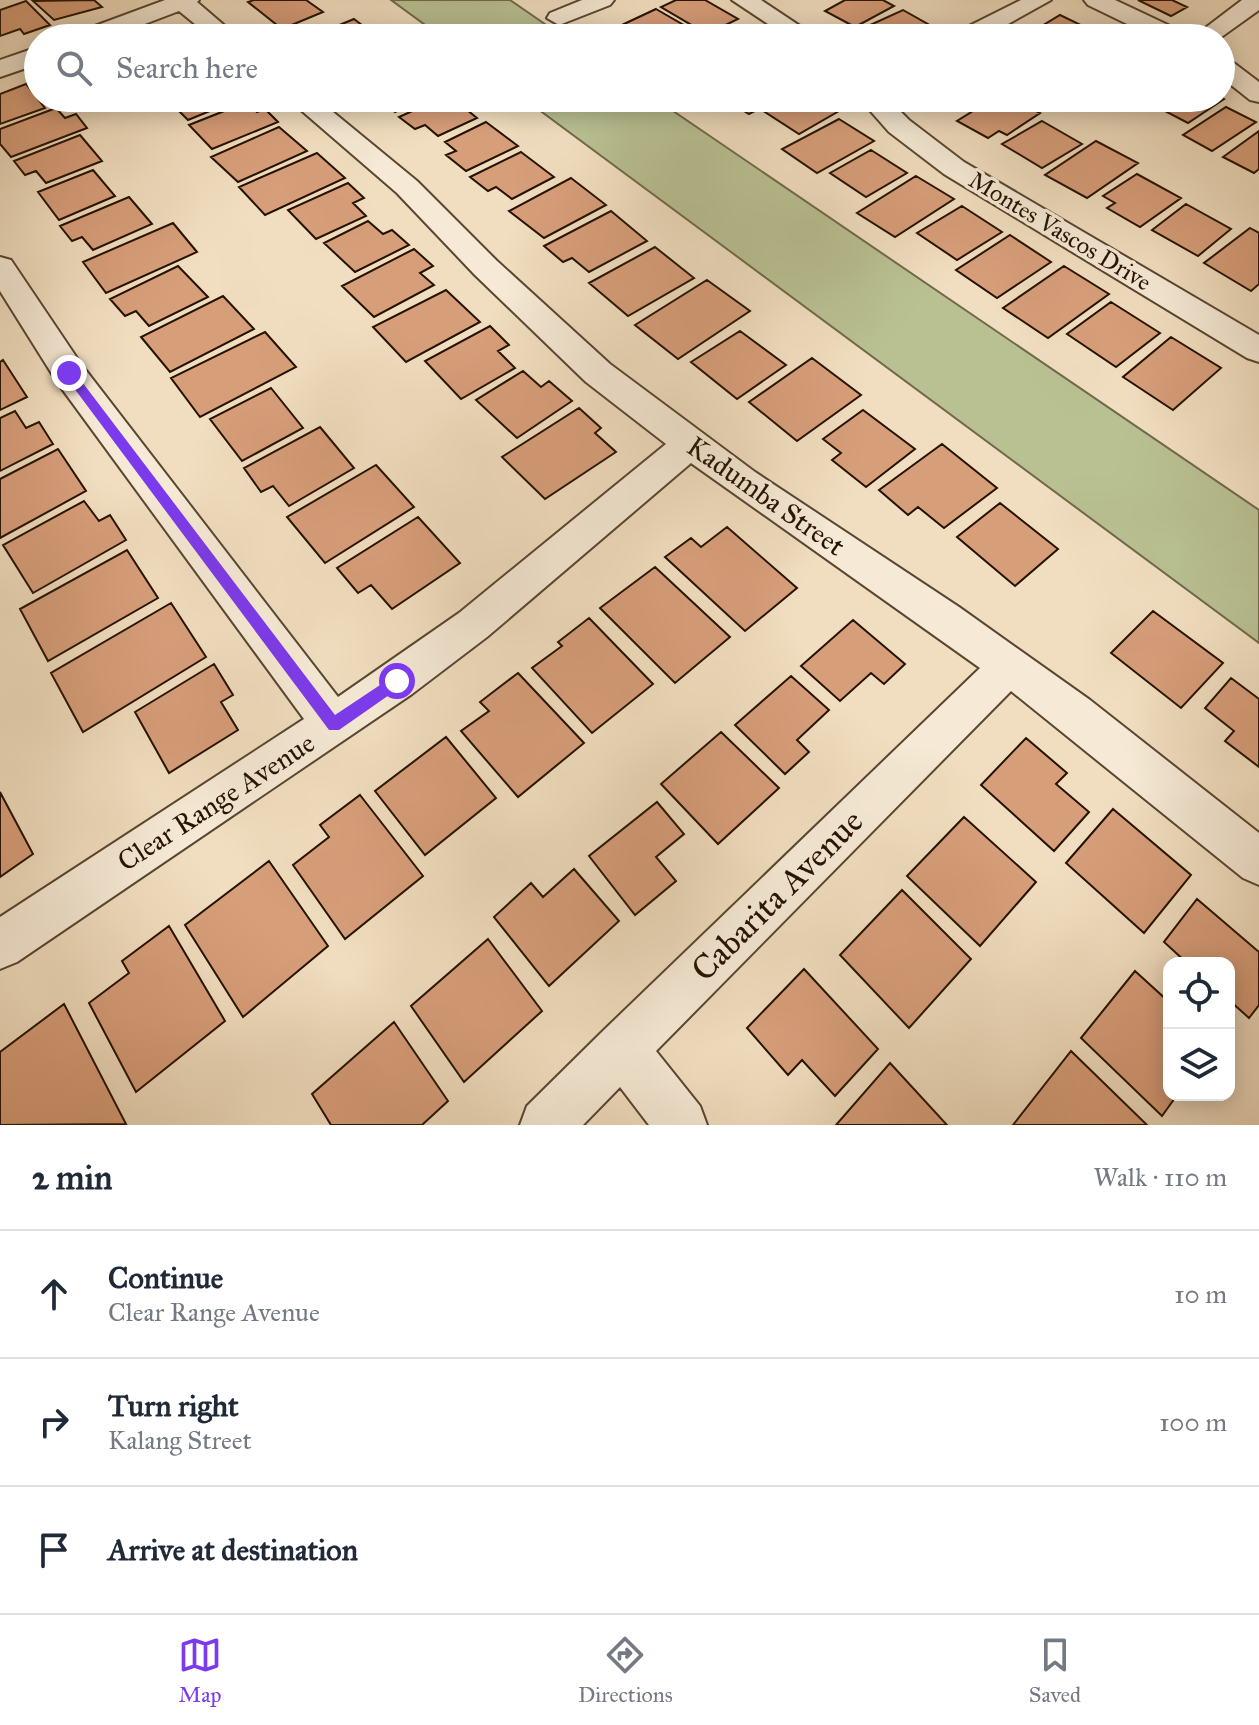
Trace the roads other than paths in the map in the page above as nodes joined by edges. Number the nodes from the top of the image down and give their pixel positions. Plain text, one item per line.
1 (602, 0) edge
2 (744, 0) edge
3 (1039, 0) edge
4 (1096, 0) edge
5 (1258, 0) edge
6 (185, 1) edge
7 (559, 18) dead end
8 (123, 24) edge
9 (211, 24) edge
10 (783, 24) edge
11 (992, 24) edge
12 (1147, 24) edge
13 (1224, 24) edge
14 (24, 60) edge
15 (0, 69) edge
16 (1235, 76) edge
17 (1259, 94) edge
18 (317, 112) edge
19 (886, 112) edge
20 (1, 272) edge
21 (1259, 350) edge
22 (690, 444) junction
23 (1009, 666) junction
24 (334, 725) junction
25 (1259, 862) edge
26 (0, 945) edge
27 (622, 1048) junction
28 (546, 1125) edge
29 (681, 1125) edge

1 - 7 street
2 - 10 street
3 - 11 street
4 - 12 street
5 - 13 street
6 - 8 street
6 - 9 street
14 - 15 street
16 - 17 street
18 - 22 street, Kadumba Street
19 - 21 street, Montes Vascos Drive
20 - 24 street
22 - 23 street, Kadumba Street
22 - 24 street, Clear Range Avenue
23 - 25 street, Kadumba Street
23 - 27 street, Cabarita Avenue
24 - 26 street, Clear Range Avenue
27 - 28 street, Cabarita Avenue
27 - 29 street

